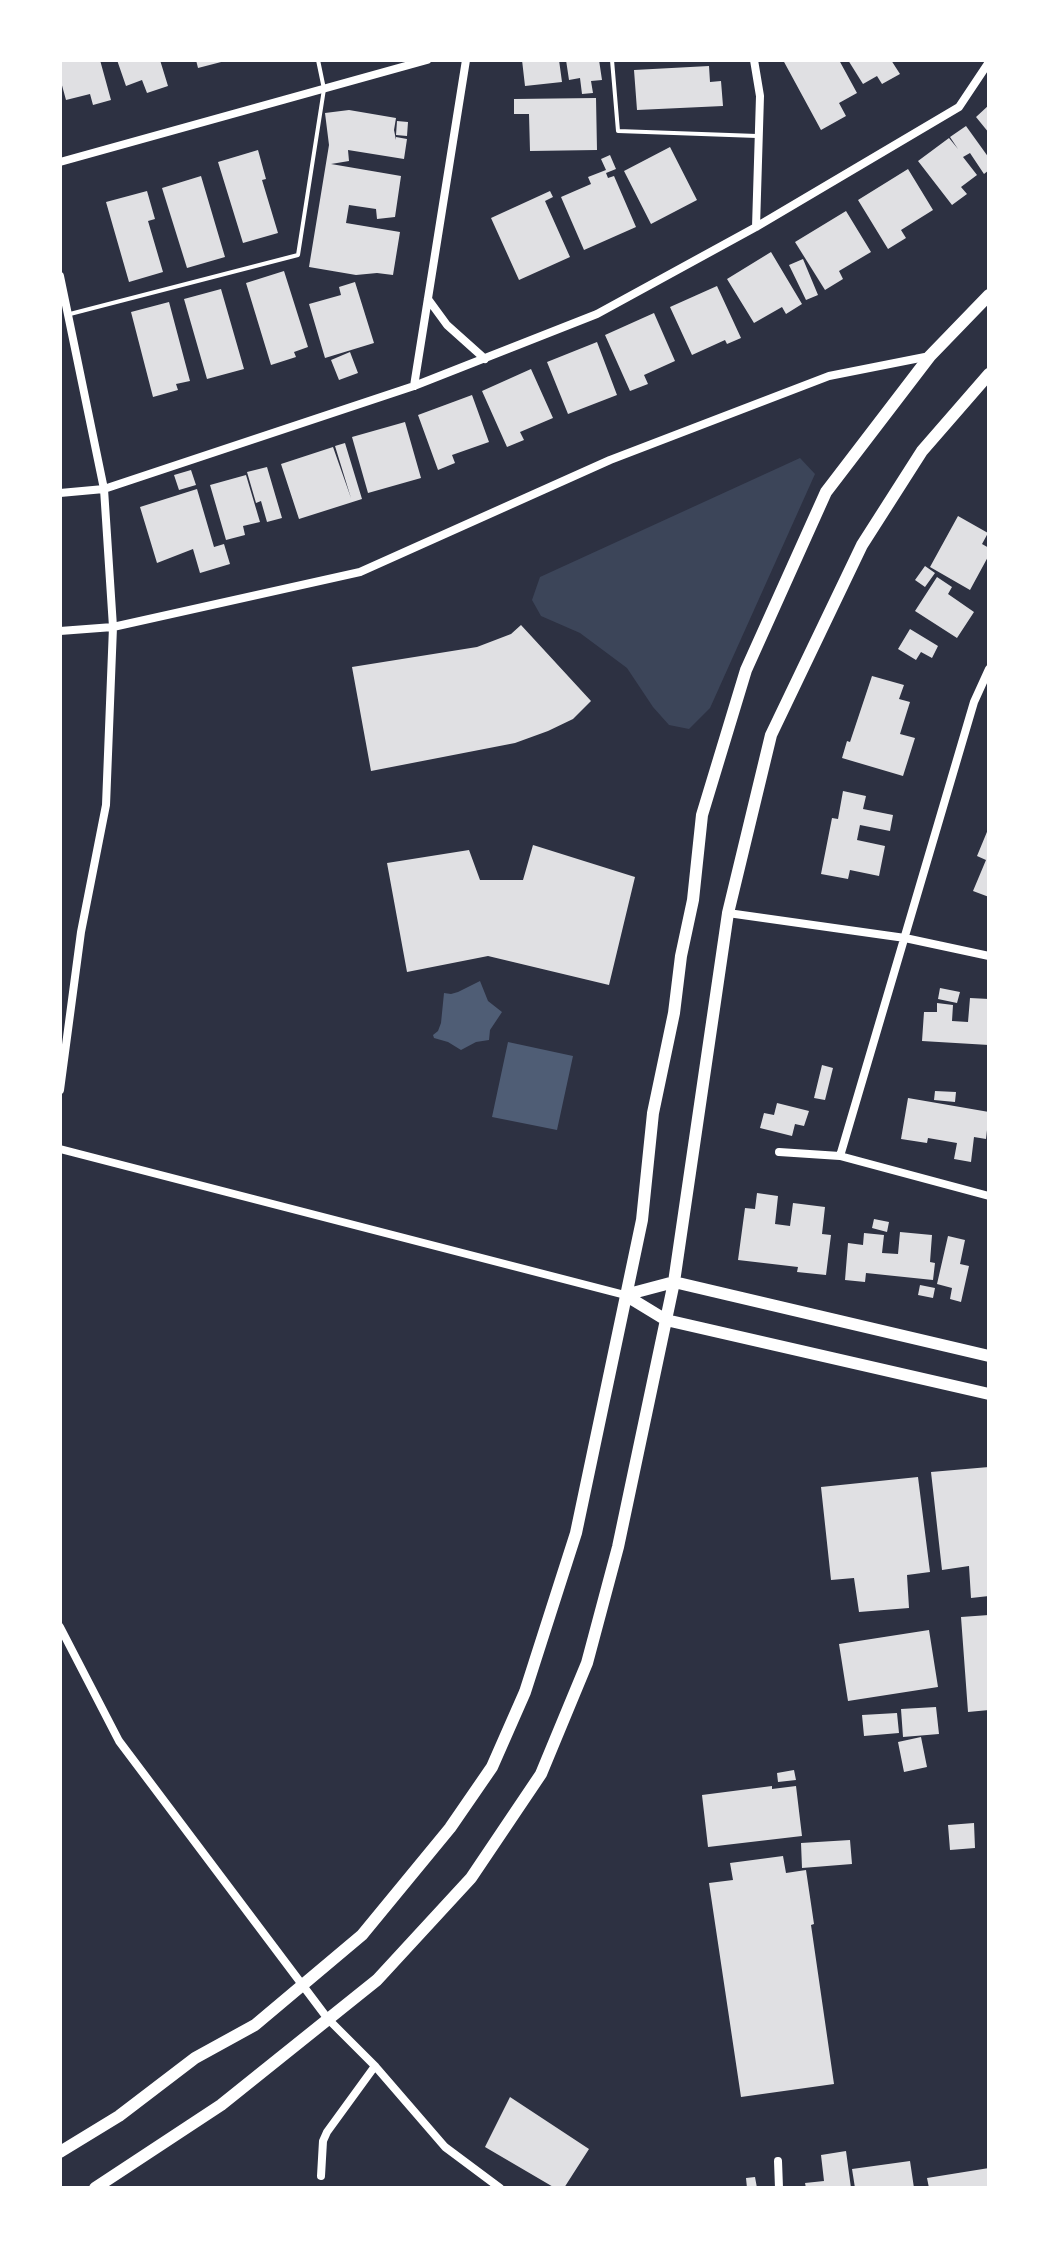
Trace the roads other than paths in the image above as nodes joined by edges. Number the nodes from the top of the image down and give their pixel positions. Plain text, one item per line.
1 (318, 60) edge
2 (427, 60) edge
3 (466, 60) edge
4 (612, 60) edge
5 (754, 60) edge
6 (989, 62) edge
7 (324, 89) junction
8 (759, 137) junction
9 (60, 162) edge
10 (756, 227) junction
11 (60, 276) edge
12 (989, 295) edge
13 (428, 299) junction
14 (68, 314) junction
15 (930, 356) junction
16 (485, 359) junction
17 (989, 374) edge
18 (414, 386) junction
19 (104, 489) junction
20 (60, 493) edge
21 (113, 627) junction
22 (60, 631) edge
23 (989, 669) edge
24 (728, 913) junction
25 (905, 938) junction
26 (989, 956) edge
27 (60, 1090) edge
28 (60, 1149) edge
29 (779, 1152) dead end
30 (840, 1156) junction
31 (989, 1196) edge
32 (674, 1282) junction
33 (625, 1295) junction
34 (666, 1320) junction
35 (989, 1356) edge
36 (989, 1394) edge
37 (60, 1627) edge
38 (302, 1984) junction
39 (328, 2019) junction
40 (375, 2066) junction
41 (60, 2152) edge
42 (778, 2161) dead end
43 (321, 2176) dead end
44 (95, 2188) edge
45 (500, 2188) edge
46 (779, 2188) edge

1 - 7 lane
2 - 7 street
3 - 13 street
4 - 8 lane
5 - 8 street
6 - 10 street
7 - 9 street
7 - 14 lane
8 - 10 street
10 - 16 street
11 - 14 street
12 - 15 main road
13 - 16 street
13 - 18 street
14 - 19 street
15 - 21 street
15 - 33 main road
16 - 18 street
17 - 24 main road
18 - 19 street
19 - 20 street
19 - 21 street
21 - 22 street
21 - 27 street
23 - 25 street
24 - 25 street
24 - 32 main road
25 - 26 street
25 - 30 street
28 - 33 street
29 - 30 street
30 - 31 street
32 - 33 main road
32 - 34 main road
32 - 35 main road
33 - 34 main road
33 - 38 main road
34 - 36 main road
34 - 39 main road
37 - 38 street
38 - 39 street
38 - 41 main road
39 - 40 street
39 - 44 main road
40 - 43 street
40 - 45 street
42 - 46 street

